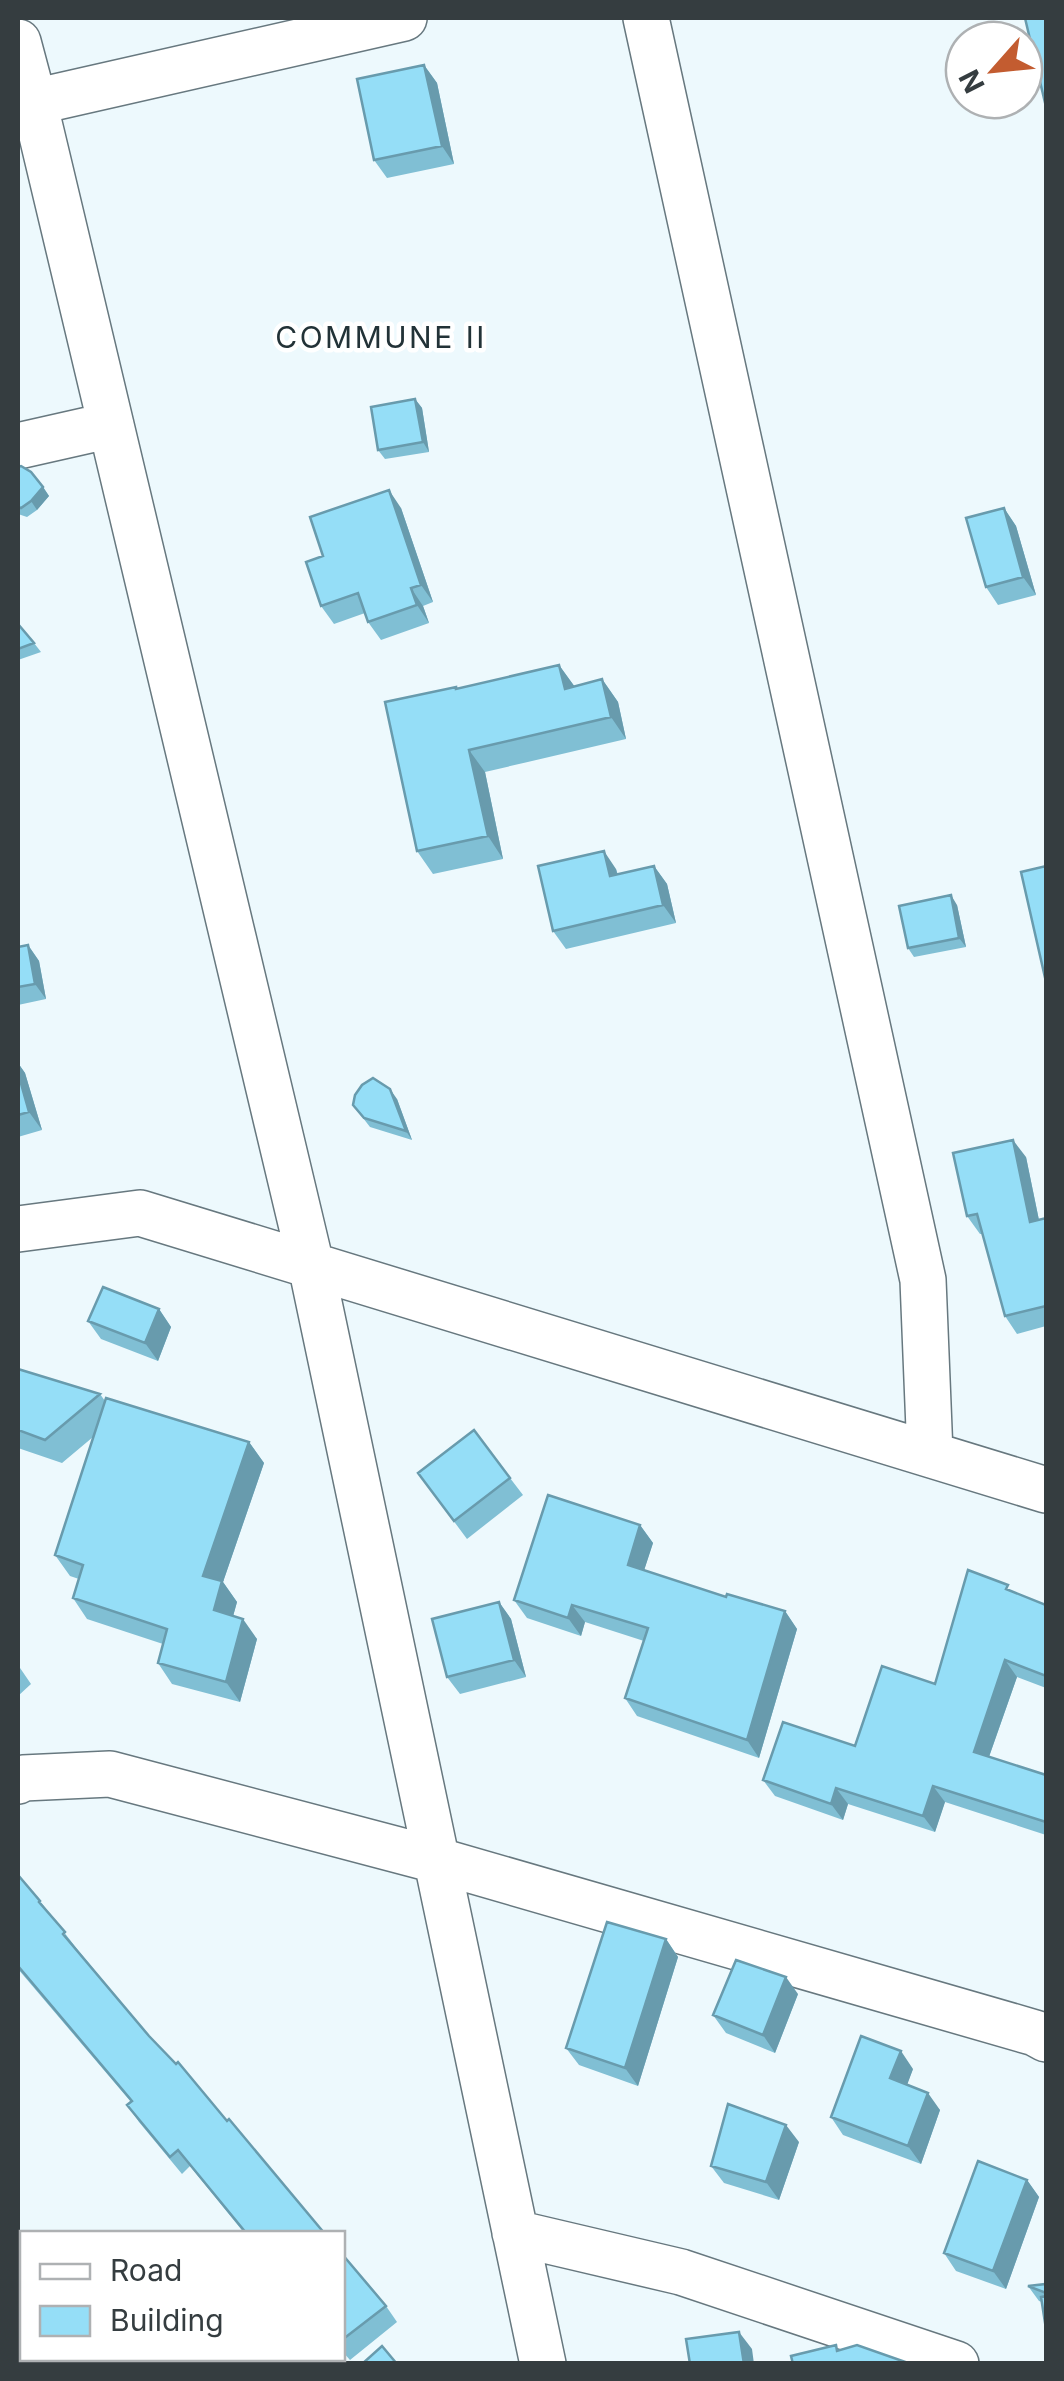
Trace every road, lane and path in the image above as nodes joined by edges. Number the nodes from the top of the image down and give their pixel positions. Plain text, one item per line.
1 (404, 18) edge
2 (646, 18) edge
3 (18, 42) edge
4 (34, 102) junction
5 (111, 425) junction
6 (18, 446) edge
7 (18, 1229) edge
8 (310, 1265) junction
9 (930, 1454) junction
10 (1046, 1490) edge
11 (18, 1781) edge
12 (436, 1860) junction
13 (1046, 2038) edge
14 (516, 2234) junction
15 (543, 2364) edge
16 (956, 2364) edge

1 - 4 street
2 - 9 street
3 - 4 street
4 - 5 street
5 - 6 street
5 - 8 street
7 - 8 street
8 - 9 street
8 - 12 street
9 - 10 street
11 - 12 street
12 - 13 street
12 - 14 street
14 - 15 street
14 - 16 street

